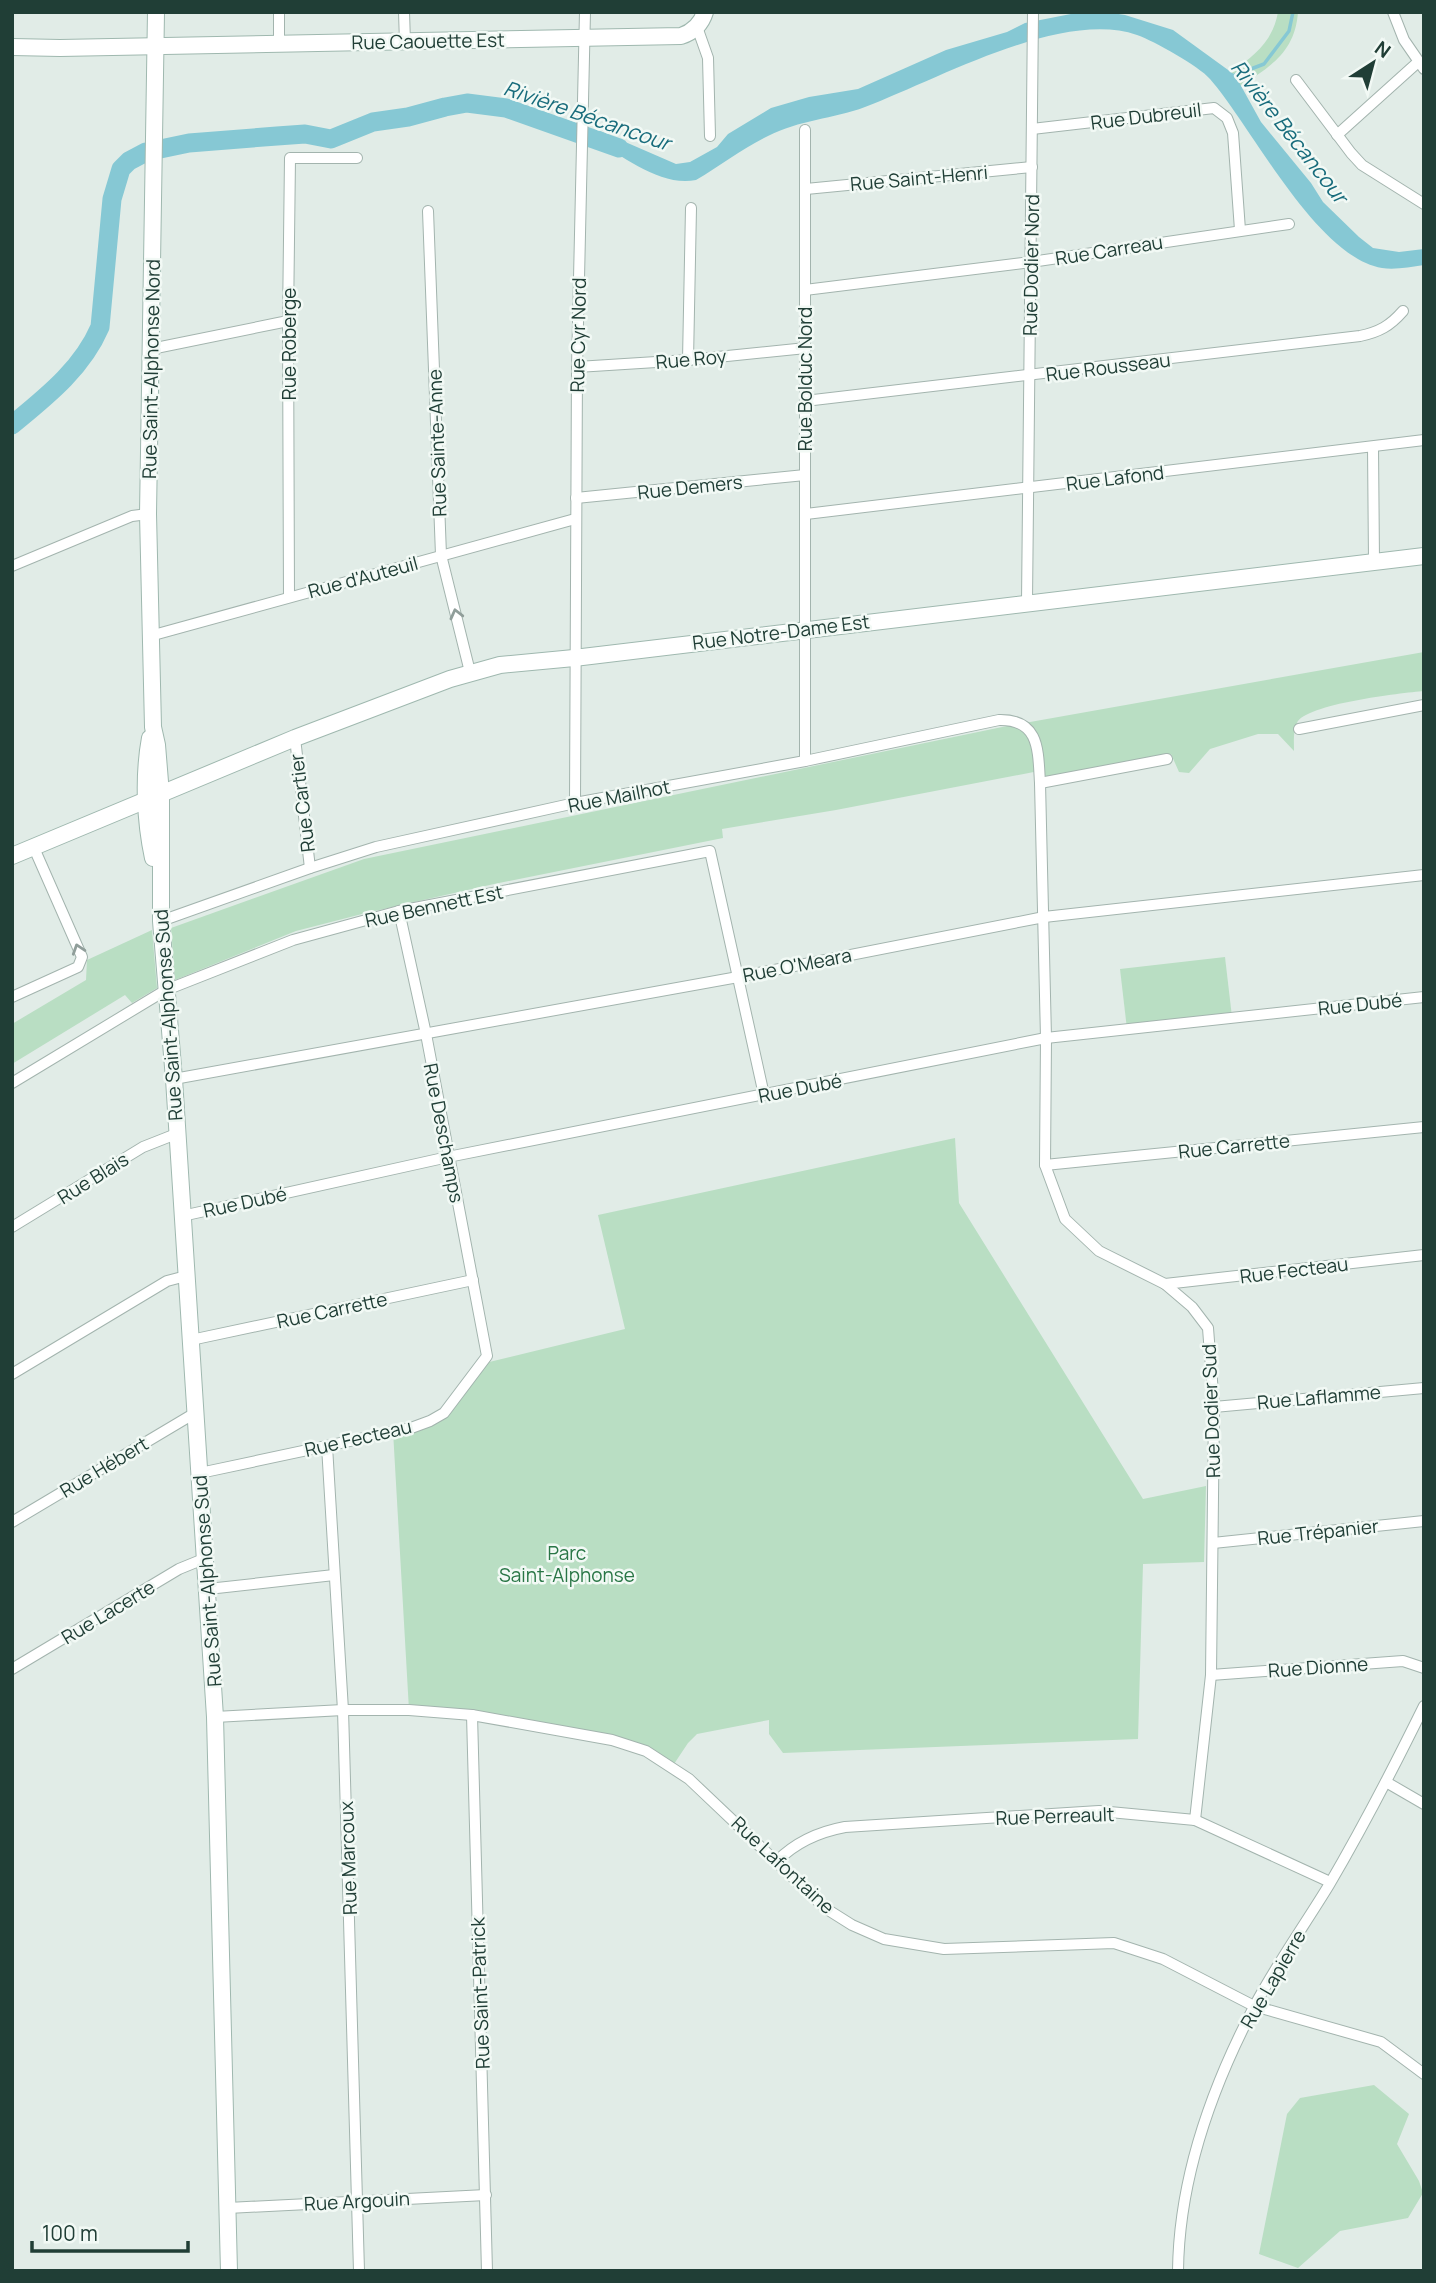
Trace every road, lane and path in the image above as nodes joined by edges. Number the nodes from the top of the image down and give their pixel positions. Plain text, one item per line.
1 (156, 12) edge
2 (279, 12) edge
3 (404, 12) edge
4 (585, 12) edge
5 (705, 12) edge
6 (1392, 12) edge
7 (1033, 14) edge
8 (697, 27) junction
9 (585, 38) junction
10 (405, 41) junction
11 (279, 44) junction
12 (157, 46) junction
13 (12, 47) edge
14 (1421, 66) edge
15 (1296, 80) dead end
16 (1032, 129) junction
17 (805, 130) dead end
18 (1337, 135) junction
19 (709, 136) dead end
20 (357, 158) dead end
21 (1032, 167) junction
22 (806, 188) junction
23 (1424, 204) edge
24 (691, 208) dead end
25 (428, 211) dead end
26 (1289, 224) dead end
27 (1240, 230) junction
28 (1031, 262) junction
29 (805, 290) junction
30 (1403, 312) dead end
31 (288, 321) junction
32 (806, 348) junction
33 (151, 349) junction
34 (688, 360) junction
35 (577, 367) junction
36 (1030, 376) junction
37 (805, 401) junction
38 (1424, 440) edge
39 (1373, 447) junction
40 (805, 475) junction
41 (1028, 488) junction
42 (576, 498) junction
43 (148, 514) junction
44 (806, 514) junction
45 (575, 519) junction
46 (441, 555) junction
47 (1424, 556) edge
48 (1374, 561) junction
49 (12, 566) edge
50 (289, 597) junction
51 (1027, 603) junction
52 (804, 629) junction
53 (150, 636) junction
54 (574, 659) junction
55 (470, 672) junction
56 (1424, 705) edge
57 (1299, 729) dead end
58 (295, 738) junction
59 (1167, 759) dead end
60 (805, 761) junction
61 (1041, 783) junction
62 (154, 797) junction
63 (575, 803) junction
64 (34, 848) junction
65 (12, 856) edge
66 (310, 868) junction
67 (1424, 875) edge
68 (399, 911) junction
69 (1044, 917) junction
70 (161, 921) junction
71 (738, 977) junction
72 (166, 990) junction
73 (12, 997) edge
74 (1424, 997) edge
75 (426, 1034) junction
76 (1046, 1038) junction
77 (174, 1079) junction
78 (12, 1083) edge
79 (764, 1095) junction
80 (1424, 1127) edge
81 (176, 1134) junction
82 (448, 1157) junction
83 (1045, 1165) junction
84 (182, 1216) junction
85 (12, 1227) edge
86 (1424, 1255) edge
87 (186, 1276) junction
88 (473, 1280) junction
89 (1165, 1284) junction
90 (191, 1340) junction
91 (487, 1356) joint
92 (12, 1374) edge
93 (1424, 1388) edge
94 (1214, 1407) junction
95 (195, 1413) junction
96 (327, 1446) junction
97 (200, 1473) junction
98 (1424, 1521) edge
99 (12, 1522) edge
100 (1213, 1543) junction
101 (206, 1558) junction
102 (334, 1575) junction
103 (208, 1589) junction
104 (1424, 1668) edge
105 (12, 1669) edge
106 (1211, 1675) junction
107 (1424, 1706) edge
108 (344, 1710) junction
109 (472, 1715) junction
110 (215, 1717) junction
111 (1386, 1782) junction
112 (1424, 1804) edge
113 (1195, 1820) junction
114 (777, 1861) junction
115 (1330, 1882) junction
116 (1254, 2007) junction
117 (1424, 2074) edge
118 (486, 2194) junction
119 (357, 2201) junction
120 (228, 2208) junction
121 (229, 2271) edge
122 (359, 2271) edge
123 (487, 2271) edge
124 (1178, 2271) edge

1 - 12 main road, Rue Saint-Alphonse Nord
2 - 11 street
3 - 10 street
4 - 9 street, Rue Cyr Nord
5 - 8 main road
6 - 14 street
7 - 16 street, Rue Dodier Nord
8 - 9 main road, Rue Caouette Est
8 - 19 street
9 - 10 main road, Rue Caouette Est
9 - 35 street, Rue Cyr Nord
10 - 11 main road, Rue Caouette Est
11 - 12 main road, Rue Caouette Est
12 - 13 main road, Rue Caouette Est
12 - 33 main road, Rue Saint-Alphonse Nord
14 - 18 street
15 - 18 street
16 - 21 street, Rue Dodier Nord
16 - 27 street, Rue Dubreuil
17 - 22 street, Rue Bolduc Nord
18 - 23 street
20 - 31 street, Rue Roberge
21 - 22 street, Rue Saint-Henri
21 - 28 street, Rue Dodier Nord
22 - 29 street, Rue Bolduc Nord
24 - 34 street
25 - 46 street, Rue Sainte-Anne
26 - 27 street, Rue Carreau
27 - 28 street, Rue Carreau
28 - 29 street, Rue Carreau
28 - 36 street, Rue Dodier Nord
29 - 32 street, Rue Bolduc Nord
30 - 36 street, Rue Rousseau
31 - 33 street
31 - 50 street, Rue Roberge
32 - 34 street, Rue Roy
32 - 37 street, Rue Bolduc Nord
33 - 43 main road, Rue Saint-Alphonse Nord
34 - 35 street, Rue Roy
35 - 42 street, Rue Cyr Nord
36 - 37 street, Rue Rousseau
36 - 41 street, Rue Dodier Nord
37 - 40 street, Rue Bolduc Nord
38 - 39 street, Rue Lafond
39 - 41 street, Rue Lafond
39 - 48 street
40 - 42 street, Rue Demers
40 - 44 street, Rue Bolduc Nord
41 - 44 street, Rue Lafond
41 - 51 street, Rue Dodier Nord
42 - 45 street, Rue Cyr Nord
43 - 49 street
43 - 53 main road, Rue Saint-Alphonse Nord
44 - 52 street, Rue Bolduc Nord
45 - 46 street, Rue d'Auteuil
45 - 54 street, Rue Cyr Nord
46 - 50 street, Rue d'Auteuil
55 -> 46 street, Rue Sainte-Anne
47 - 48 main road, Rue Notre-Dame Est
48 - 51 main road, Rue Notre-Dame Est
50 - 53 street, Rue d'Auteuil
51 - 52 main road, Rue Notre-Dame Est
52 - 54 main road, Rue Notre-Dame Est
52 - 60 street, Rue Bolduc Nord
53 - 62 main road, Rue Saint-Alphonse Nord
54 - 55 main road, Rue Notre-Dame Est
54 - 63 street, Rue Cyr Nord
55 - 58 main road, Rue Notre-Dame Est
56 - 57 street
58 - 62 main road, Rue Notre-Dame Est
58 - 66 street, Rue Cartier
59 - 61 street
60 - 61 street, Rue Mailhot
60 - 63 street, Rue Mailhot
61 - 69 street, Rue Dodier Sud
62 - 64 main road, Rue Notre-Dame Est
62 - 70 main road, Rue Saint-Alphonse Sud
63 - 66 street, Rue Mailhot
64 - 65 main road, Rue Notre-Dame Est
73 -> 64 street
66 - 70 street, Rue Mailhot
67 - 69 street, Rue O'Meara
68 - 71 street, Rue Bennett Est
68 - 72 street, Rue Bennett Est
68 - 75 street, Rue Deschamps
69 - 71 street, Rue O'Meara
69 - 76 street, Rue Dodier Sud
70 - 72 main road, Rue Saint-Alphonse Sud
71 - 75 street, Rue O'Meara
71 - 79 street
72 - 77 main road, Rue Saint-Alphonse Sud
72 - 78 street, Rue Bennett Est
74 - 76 street, Rue Dubé
75 - 77 street, Rue O'Meara
75 - 82 street, Rue Deschamps
76 - 79 street, Rue Dubé
76 - 83 street, Rue Dodier Sud
77 - 81 main road, Rue Saint-Alphonse Sud
79 - 82 street, Rue Dubé
80 - 83 street, Rue Carrette
81 - 84 main road, Rue Saint-Alphonse Sud
81 - 85 street, Rue Blais
82 - 84 street, Rue Dubé
82 - 88 street, Rue Deschamps
83 - 89 street, Rue Dodier Sud
84 - 87 main road, Rue Saint-Alphonse Sud
86 - 89 street, Rue Fecteau
87 - 90 main road, Rue Saint-Alphonse Sud
87 - 92 street
88 - 90 street, Rue Carrette
88 - 91 street, Rue Deschamps
89 - 94 street, Rue Dodier Sud
90 - 95 main road, Rue Saint-Alphonse Sud
91 - 96 street, Rue Fecteau
93 - 94 street, Rue Laflamme
94 - 100 street, Rue Dodier Sud
95 - 97 main road, Rue Saint-Alphonse Sud
95 - 99 street, Rue Hébert
96 - 97 street, Rue Fecteau
96 - 102 street, Rue Marcoux
97 - 101 main road, Rue Saint-Alphonse Sud
98 - 100 street, Rue Trépanier
100 - 106 street, Rue Dodier Sud
101 - 103 main road, Rue Saint-Alphonse Sud
101 - 105 street, Rue Lacerte
102 - 103 street
102 - 108 street, Rue Marcoux
103 - 110 main road, Rue Saint-Alphonse Sud
104 - 106 street, Rue Dionne
106 - 113 street, Rue Dodier Sud
107 - 111 street, Rue Lapierre
108 - 109 street, Rue Lafontaine
108 - 110 street, Rue Lafontaine
108 - 119 street, Rue Marcoux
109 - 114 street, Rue Lafontaine
109 - 118 street, Rue Saint-Patrick
110 - 120 main road, Rue Saint-Alphonse Sud
111 - 112 street
111 - 115 street, Rue Lapierre
113 - 114 street, Rue Perreault
113 - 115 street, Rue Perreault
114 - 116 street, Rue Lafontaine
115 - 116 street, Rue Lapierre
116 - 117 street, Rue Lafontaine
116 - 124 street, Rue Lapierre
118 - 119 street, Rue Argouin
118 - 123 street, Rue Saint-Patrick
119 - 120 street, Rue Argouin
119 - 122 street, Rue Marcoux
120 - 121 main road, Rue Saint-Alphonse Sud

